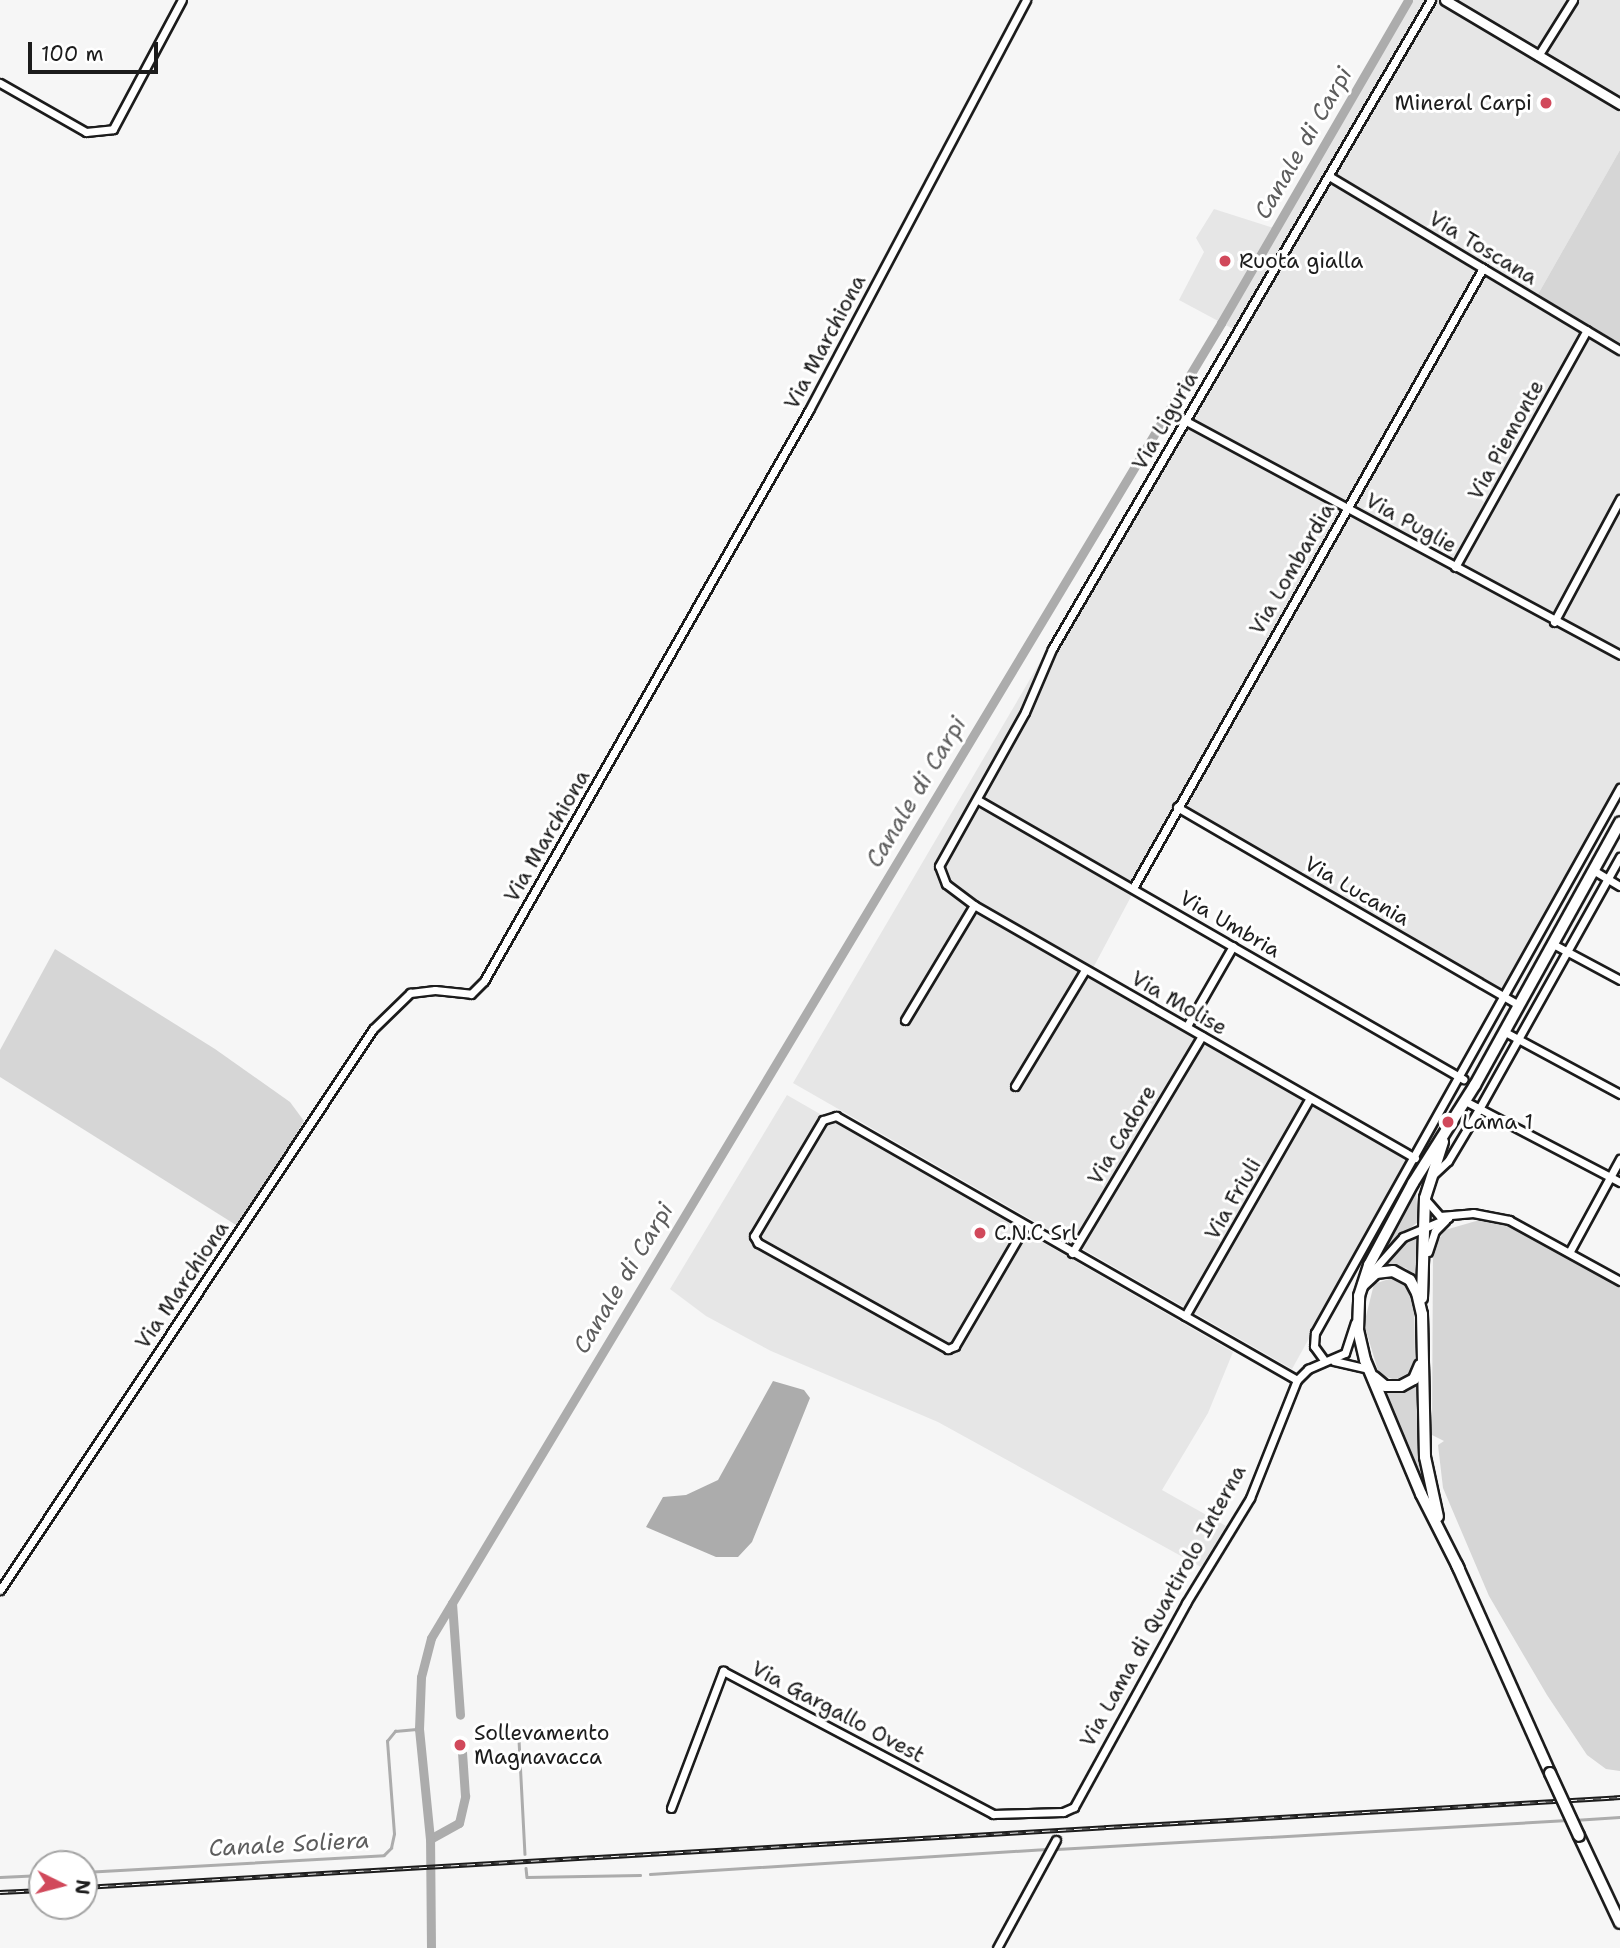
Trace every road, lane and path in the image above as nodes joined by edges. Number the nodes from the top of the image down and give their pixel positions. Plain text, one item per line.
1 (182, 0) edge
2 (1026, 0) edge
3 (1431, 0) edge
4 (1445, 0) edge
5 (1573, 0) edge
6 (1538, 56) junction
7 (0, 83) edge
8 (1620, 104) edge
9 (1329, 176) junction
10 (1483, 268) junction
11 (1587, 330) junction
12 (1620, 350) edge
13 (1185, 421) junction
14 (1620, 499) edge
15 (1347, 508) junction
16 (1455, 567) junction
17 (1554, 622) junction
18 (1620, 655) edge
19 (1620, 788) edge
20 (978, 800) junction
21 (1177, 807) junction
22 (1620, 822) edge
23 (1620, 857) edge
24 (939, 866) joint
25 (1593, 870) junction
26 (1608, 879) junction
27 (1620, 886) edge
28 (1133, 888) junction
29 (974, 905) junction
30 (1553, 944) junction
31 (1233, 946) junction
32 (1567, 951) junction
33 (1085, 970) junction
34 (1620, 981) edge
35 (1506, 998) junction
36 (1519, 1005) junction
37 (905, 1020) dead end
38 (1187, 1026) junction
39 (1505, 1032) junction
40 (1202, 1036) junction
41 (1519, 1040) junction
42 (1462, 1078) junction
43 (1015, 1086) dead end
44 (1620, 1094) edge
45 (1310, 1098) junction
46 (1465, 1101) junction
47 (1479, 1109) junction
48 (1445, 1136) junction
49 (1415, 1158) junction
50 (1620, 1159) edge
51 (1610, 1176) junction
52 (1430, 1177) junction
53 (1620, 1182) edge
54 (1424, 1198) junction
55 (1458, 1215) junction
56 (1422, 1225) junction
57 (1025, 1226) junction
58 (1570, 1251) junction
59 (1072, 1252) junction
60 (1620, 1281) edge
61 (1362, 1287) junction
62 (1422, 1310) junction
63 (1357, 1313) junction
64 (1185, 1316) junction
65 (1422, 1357) junction
66 (1327, 1360) junction
67 (1369, 1370) junction
68 (1297, 1380) junction
69 (1459, 1569) junction
70 (0, 1590) edge
71 (1074, 1807) joint
72 (671, 1808) dead end
73 (1056, 1840) dead end
74 (1620, 1923) edge
75 (997, 1948) edge

1 - 7 street
2 - 70 street, Via Marchiona
3 - 9 street, Via Liguria
4 - 6 street
5 - 6 street
6 - 8 street
9 - 10 street, Via Toscana
9 - 13 street, Via Liguria
10 - 11 street, Via Toscana
10 - 15 street, Via Lombardia
11 - 12 street, Via Toscana
11 - 16 street, Via Piemonte
13 - 15 street, Via Puglie
13 - 20 street, Via Liguria
14 - 17 street
15 - 16 street, Via Puglie
15 - 21 street, Via Lombardia
16 - 17 street, Via Puglie
17 - 18 street, Via Puglie
19 - 35 street
20 - 24 street, Via Liguria
20 - 28 street, Via Umbria
21 - 28 street, Via Lombardia
21 - 35 street, Via Lucania
22 - 25 main road
23 - 26 street
24 - 29 street, Via Molise
25 - 26 street
25 - 30 main road
26 - 27 street
26 - 32 street
28 - 31 street, Via Umbria
29 - 33 street, Via Molise
29 - 37 street
30 - 32 street
30 - 36 main road
31 - 38 street
31 - 42 street, Via Umbria
32 - 34 street
32 - 41 street
33 - 38 street, Via Molise
33 - 43 street
35 - 36 street, Via Lucania
35 - 42 street
36 - 39 main road
38 - 40 street, Via Molise
39 - 41 street
39 - 46 main road
40 - 45 street, Via Molise
40 - 59 street, Via Cadore
41 - 44 street
41 - 47 street
42 - 49 street
45 - 49 street, Via Molise
45 - 64 street, Via Friuli
46 - 47 street
46 - 48 main road
47 - 51 street
47 - 52 street
48 - 52 main road
48 - 61 main road
49 - 66 street
50 - 51 street
51 - 53 street
51 - 58 street
52 - 54 main road
54 - 55 street
54 - 56 main road
55 - 56 street
55 - 58 street
55 - 62 street
56 - 61 street
56 - 62 main road
57 - 57 street
57 - 59 street
58 - 60 street
59 - 64 street
61 - 62 main road
61 - 63 main road
62 - 65 main road
63 - 66 street
63 - 67 main road
64 - 68 street
65 - 67 main road
65 - 69 main road
66 - 67 street
66 - 68 street
67 - 69 main road
68 - 71 street, Via Lama di Quartirolo Interna
69 - 74 main road, bridge
71 - 72 street, Via Gargallo Ovest
73 - 75 street

